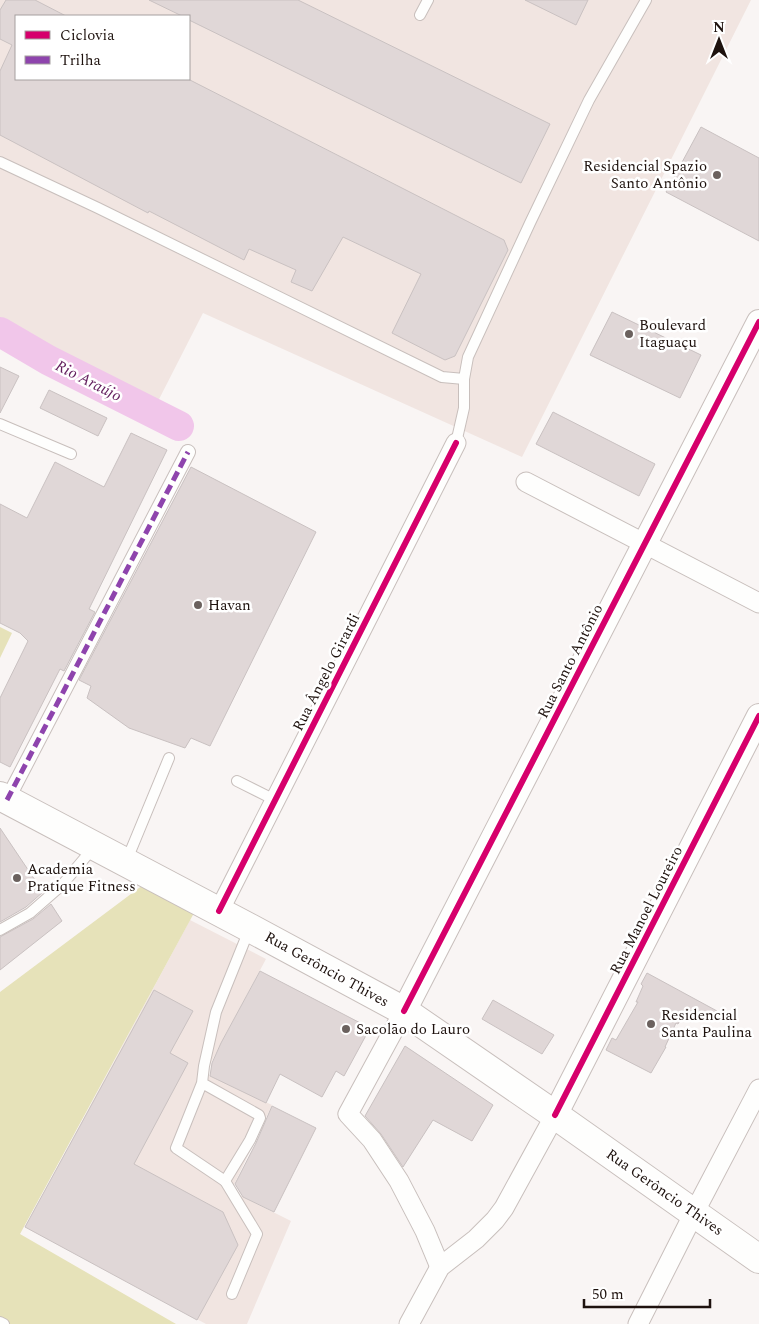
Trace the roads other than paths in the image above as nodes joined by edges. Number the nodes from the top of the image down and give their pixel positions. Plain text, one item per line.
1 (428, 0) edge
2 (646, 0) edge
3 (420, 15) dead end
4 (0, 162) edge
5 (759, 322) edge
6 (464, 379) junction
7 (0, 424) edge
8 (456, 443) joint
9 (188, 452) dead end
10 (71, 454) dead end
11 (526, 482) dead end
12 (645, 544) junction
13 (759, 603) edge
14 (759, 716) edge
15 (169, 758) dead end
16 (237, 781) dead end
17 (3, 798) edge
18 (275, 800) junction
19 (94, 846) junction
20 (125, 862) junction
21 (219, 911) junction
22 (250, 928) junction
23 (0, 930) edge
24 (404, 1011) junction
25 (202, 1083) junction
26 (759, 1089) edge
27 (554, 1115) junction
28 (225, 1181) junction
29 (694, 1213) junction
30 (759, 1259) edge
31 (440, 1267) junction
32 (232, 1294) dead end
33 (0, 1322) edge
34 (4, 1324) edge
35 (409, 1324) edge
36 (638, 1324) edge

1 - 3 lane
2 - 6 lane
4 - 6 lane
5 - 12 street, Rua Santo Antônio
6 - 8 lane
7 - 10 lane
8 - 18 street, Rua Ângelo Girardi
9 - 17 street
11 - 12 street
12 - 13 street
12 - 24 street, Rua Santo Antônio
14 - 27 street, Rua Manoel Loureiro
15 - 20 lane
16 - 18 lane
17 - 19 main road, Rua Gerôncio Thives
18 - 21 street, Rua Ângelo Girardi
19 - 20 main road, Rua Gerôncio Thives
19 - 23 lane
20 - 21 main road, Rua Gerôncio Thives
21 - 22 main road, Rua Gerôncio Thives
22 - 24 main road, Rua Gerôncio Thives
22 - 25 lane
24 - 27 main road, Rua Gerôncio Thives
24 - 31 street, Rua Santo Antônio
25 - 28 lane
25 - 28 lane
26 - 29 street
27 - 29 main road, Rua Gerôncio Thives
27 - 31 street, Rua Manoel Loureiro
28 - 32 lane
29 - 30 main road, Rua Gerôncio Thives
29 - 36 street
31 - 35 street, Rua Manoel Loureiro
33 - 34 lane

